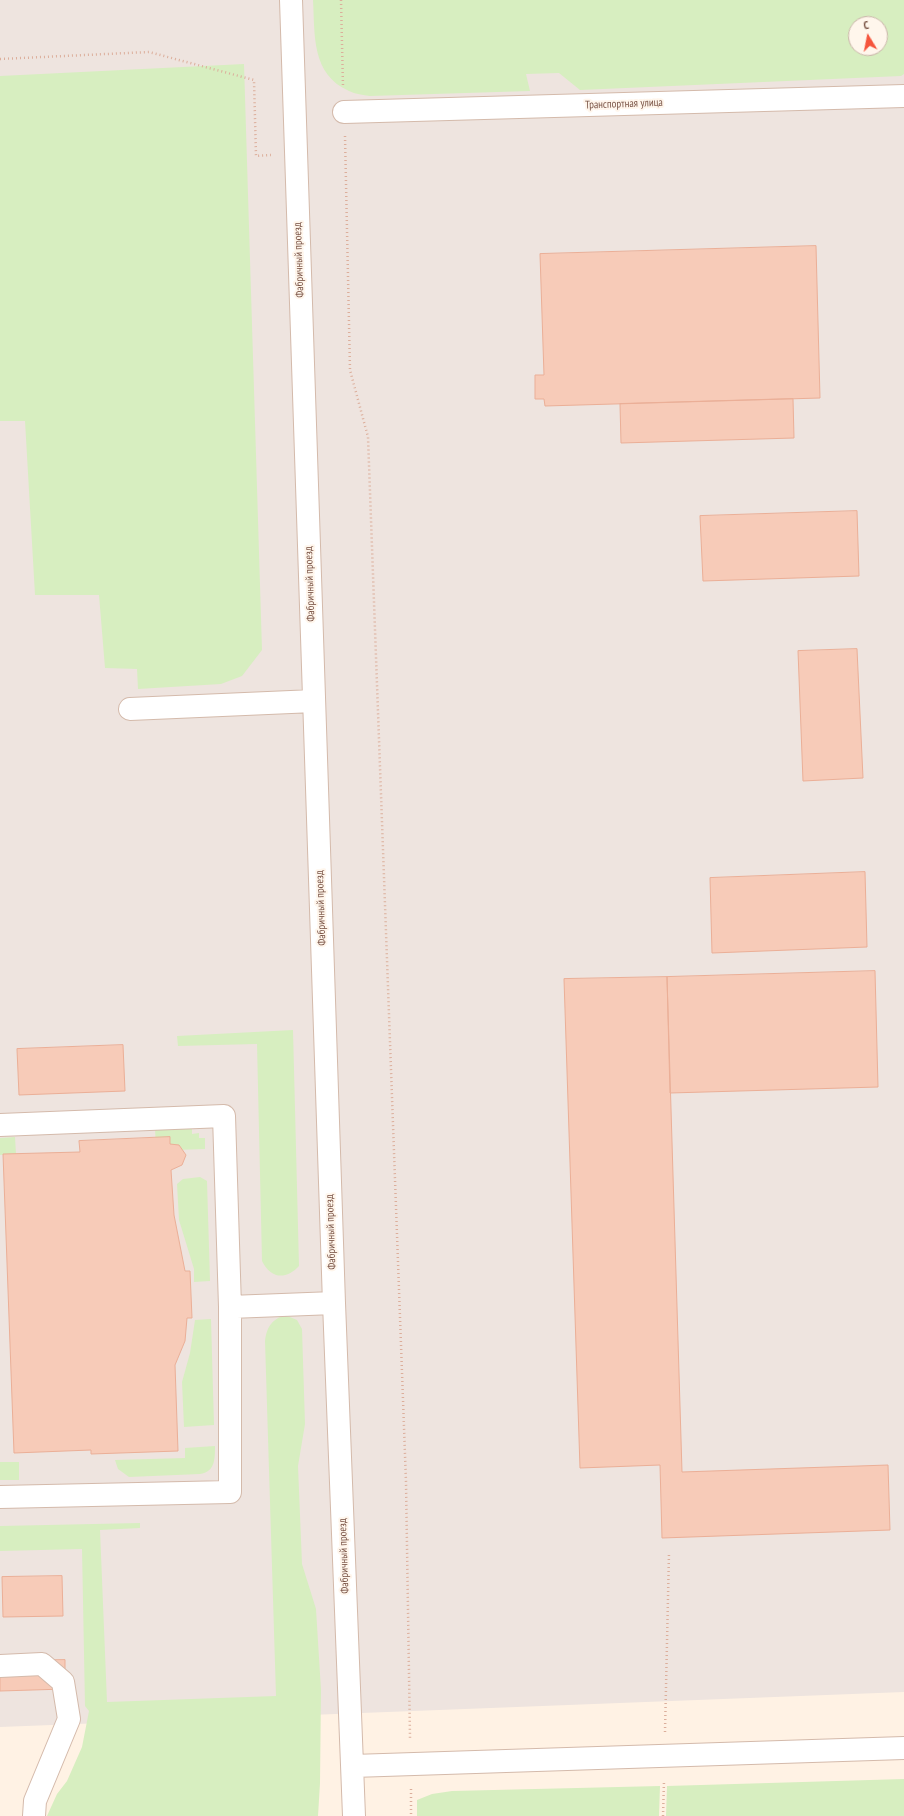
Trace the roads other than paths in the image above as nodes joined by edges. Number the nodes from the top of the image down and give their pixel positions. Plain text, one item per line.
1 (291, 0) edge
2 (904, 96) edge
3 (344, 112) road end
4 (314, 700) junction
5 (130, 709) dead end
6 (0, 1125) edge
7 (334, 1303) junction
8 (230, 1307) junction
9 (0, 1497) edge
10 (0, 1666) edge
11 (904, 1748) edge
12 (353, 1766) junction
13 (34, 1816) edge
14 (354, 1816) edge

1 - 4 street, Фабричный проезд
2 - 3 street, Транспортная улица
4 - 5 street
4 - 7 street, Фабричный проезд
6 - 8 street
7 - 8 street
7 - 12 street, Фабричный проезд
8 - 9 street
10 - 13 street
11 - 12 street
12 - 14 street, Фабричный проезд

